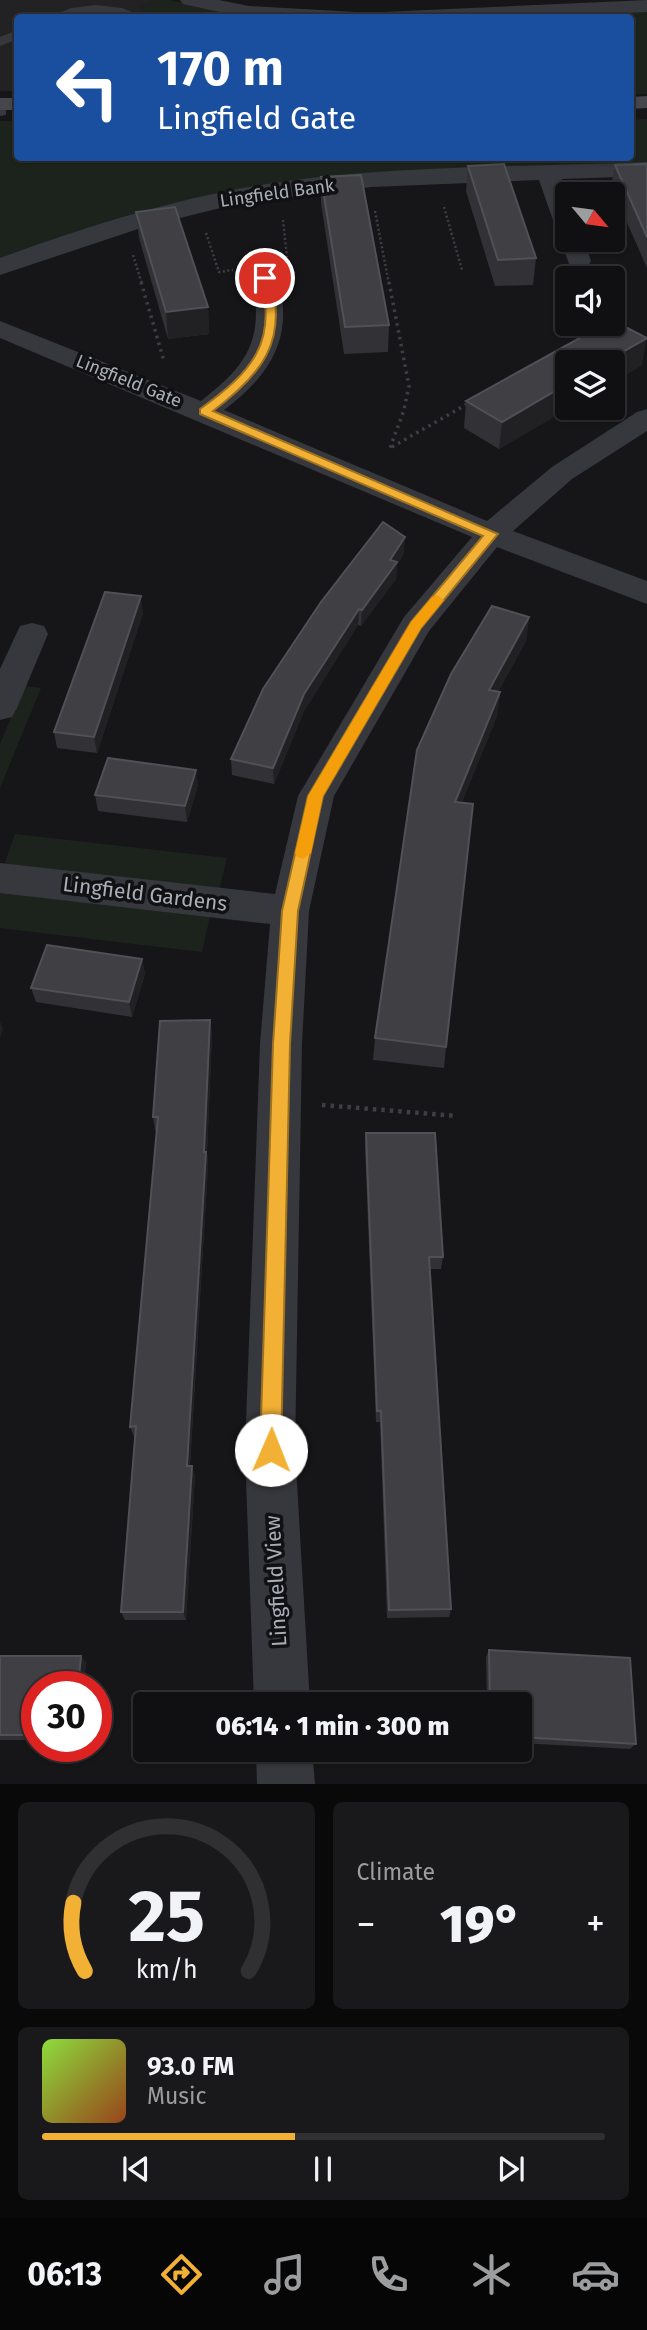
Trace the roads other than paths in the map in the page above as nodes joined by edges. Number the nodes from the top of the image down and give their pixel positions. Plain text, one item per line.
1 (190, 0) edge
2 (93, 3) edge
3 (647, 6) edge
4 (588, 13) edge
5 (62, 14) edge
6 (130, 14) edge
7 (285, 14) edge
8 (547, 14) edge
9 (647, 169) edge
10 (549, 174) junction
11 (555, 191) edge
12 (0, 267) edge
13 (263, 273) road end
14 (0, 329) edge
15 (204, 412) junction
16 (647, 418) edge
17 (491, 534) junction
18 (647, 593) edge
19 (32, 634) dead end
20 (0, 708) edge
21 (0, 878) edge
22 (290, 911) junction
23 (281, 1692) edge
24 (285, 1762) edge
25 (286, 1784) edge

1 - 7 street
2 - 5 lane
2 - 6 lane
3 - 4 street
4 - 8 street
9 - 10 street, Lingfield Bank
10 - 11 street
10 - 12 street, Lingfield Bank
13 - 15 street
14 - 15 street, Lingfield Gate
15 - 17 street, Lingfield Gate
16 - 17 street, Lingfield View
17 - 18 street, Lingfield Gate
17 - 22 street, Lingfield View
19 - 20 street
21 - 22 street, Lingfield Gardens
22 - 23 street, Lingfield View
24 - 25 street

